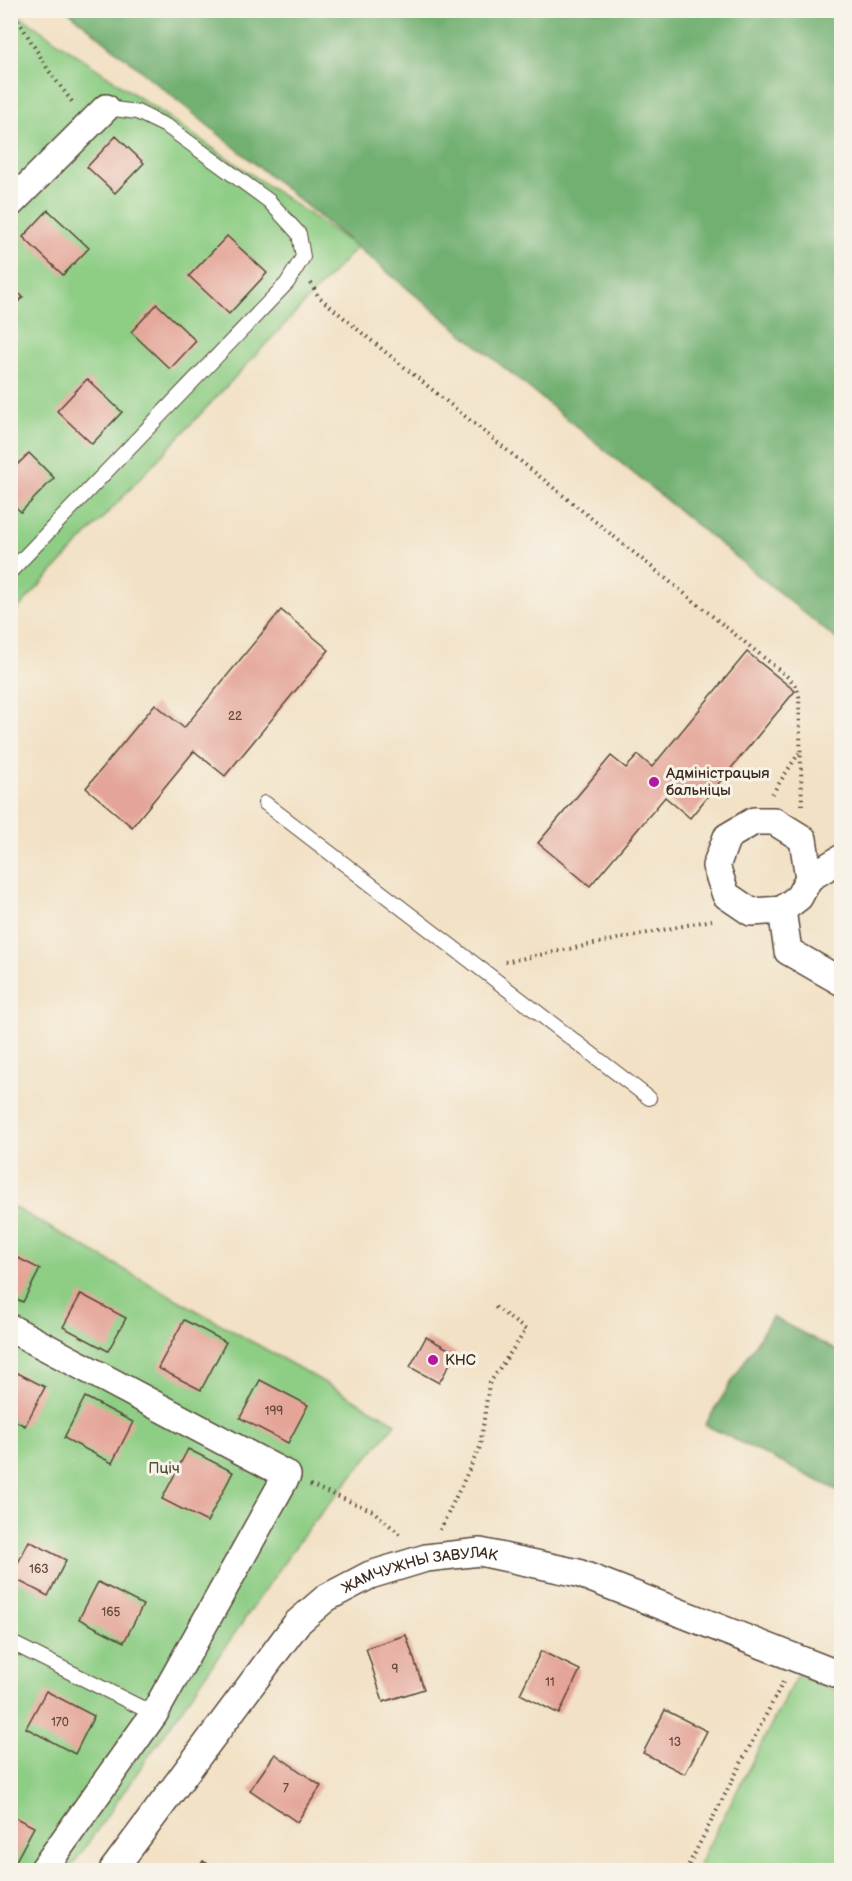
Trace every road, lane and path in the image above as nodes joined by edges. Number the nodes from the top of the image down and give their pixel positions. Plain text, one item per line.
1 (12, 10) edge
2 (106, 108) joint
3 (87, 127) junction
4 (10, 204) edge
5 (303, 257) junction
6 (10, 572) edge
7 (799, 752) junction
8 (265, 803) dead end
9 (754, 821) junction
10 (803, 839) junction
11 (842, 858) edge
12 (809, 878) junction
13 (782, 910) junction
14 (751, 912) junction
15 (478, 967) junction
16 (842, 982) edge
17 (649, 1098) dead end
18 (495, 1307) dead end
19 (10, 1328) edge
20 (287, 1475) junction
21 (426, 1558) junction
22 (10, 1642) edge
23 (795, 1657) junction
24 (842, 1676) edge
25 (154, 1714) junction
26 (43, 1870) edge
27 (113, 1870) edge
28 (686, 1870) edge

1 - 3 path
2 - 3 street
2 - 5 lane
3 - 4 street
5 - 6 lane
5 - 7 path
7 - 9 path
7 - 10 path
8 - 15 lane
9 - 10 street
9 - 14 street
10 - 12 street
11 - 12 street
12 - 13 street
13 - 14 street
13 - 16 street
14 - 15 path
15 - 17 lane
18 - 21 path
19 - 20 street
20 - 21 path
20 - 25 street
21 - 23 street, ЖАМЧУЖНЫ ЗАВУЛАК
21 - 27 street, ЖАМЧУЖНЫ ЗАВУЛАК
22 - 25 lane
23 - 24 street, ЖАМЧУЖНЫ ЗАВУЛАК
23 - 28 path
25 - 26 street

